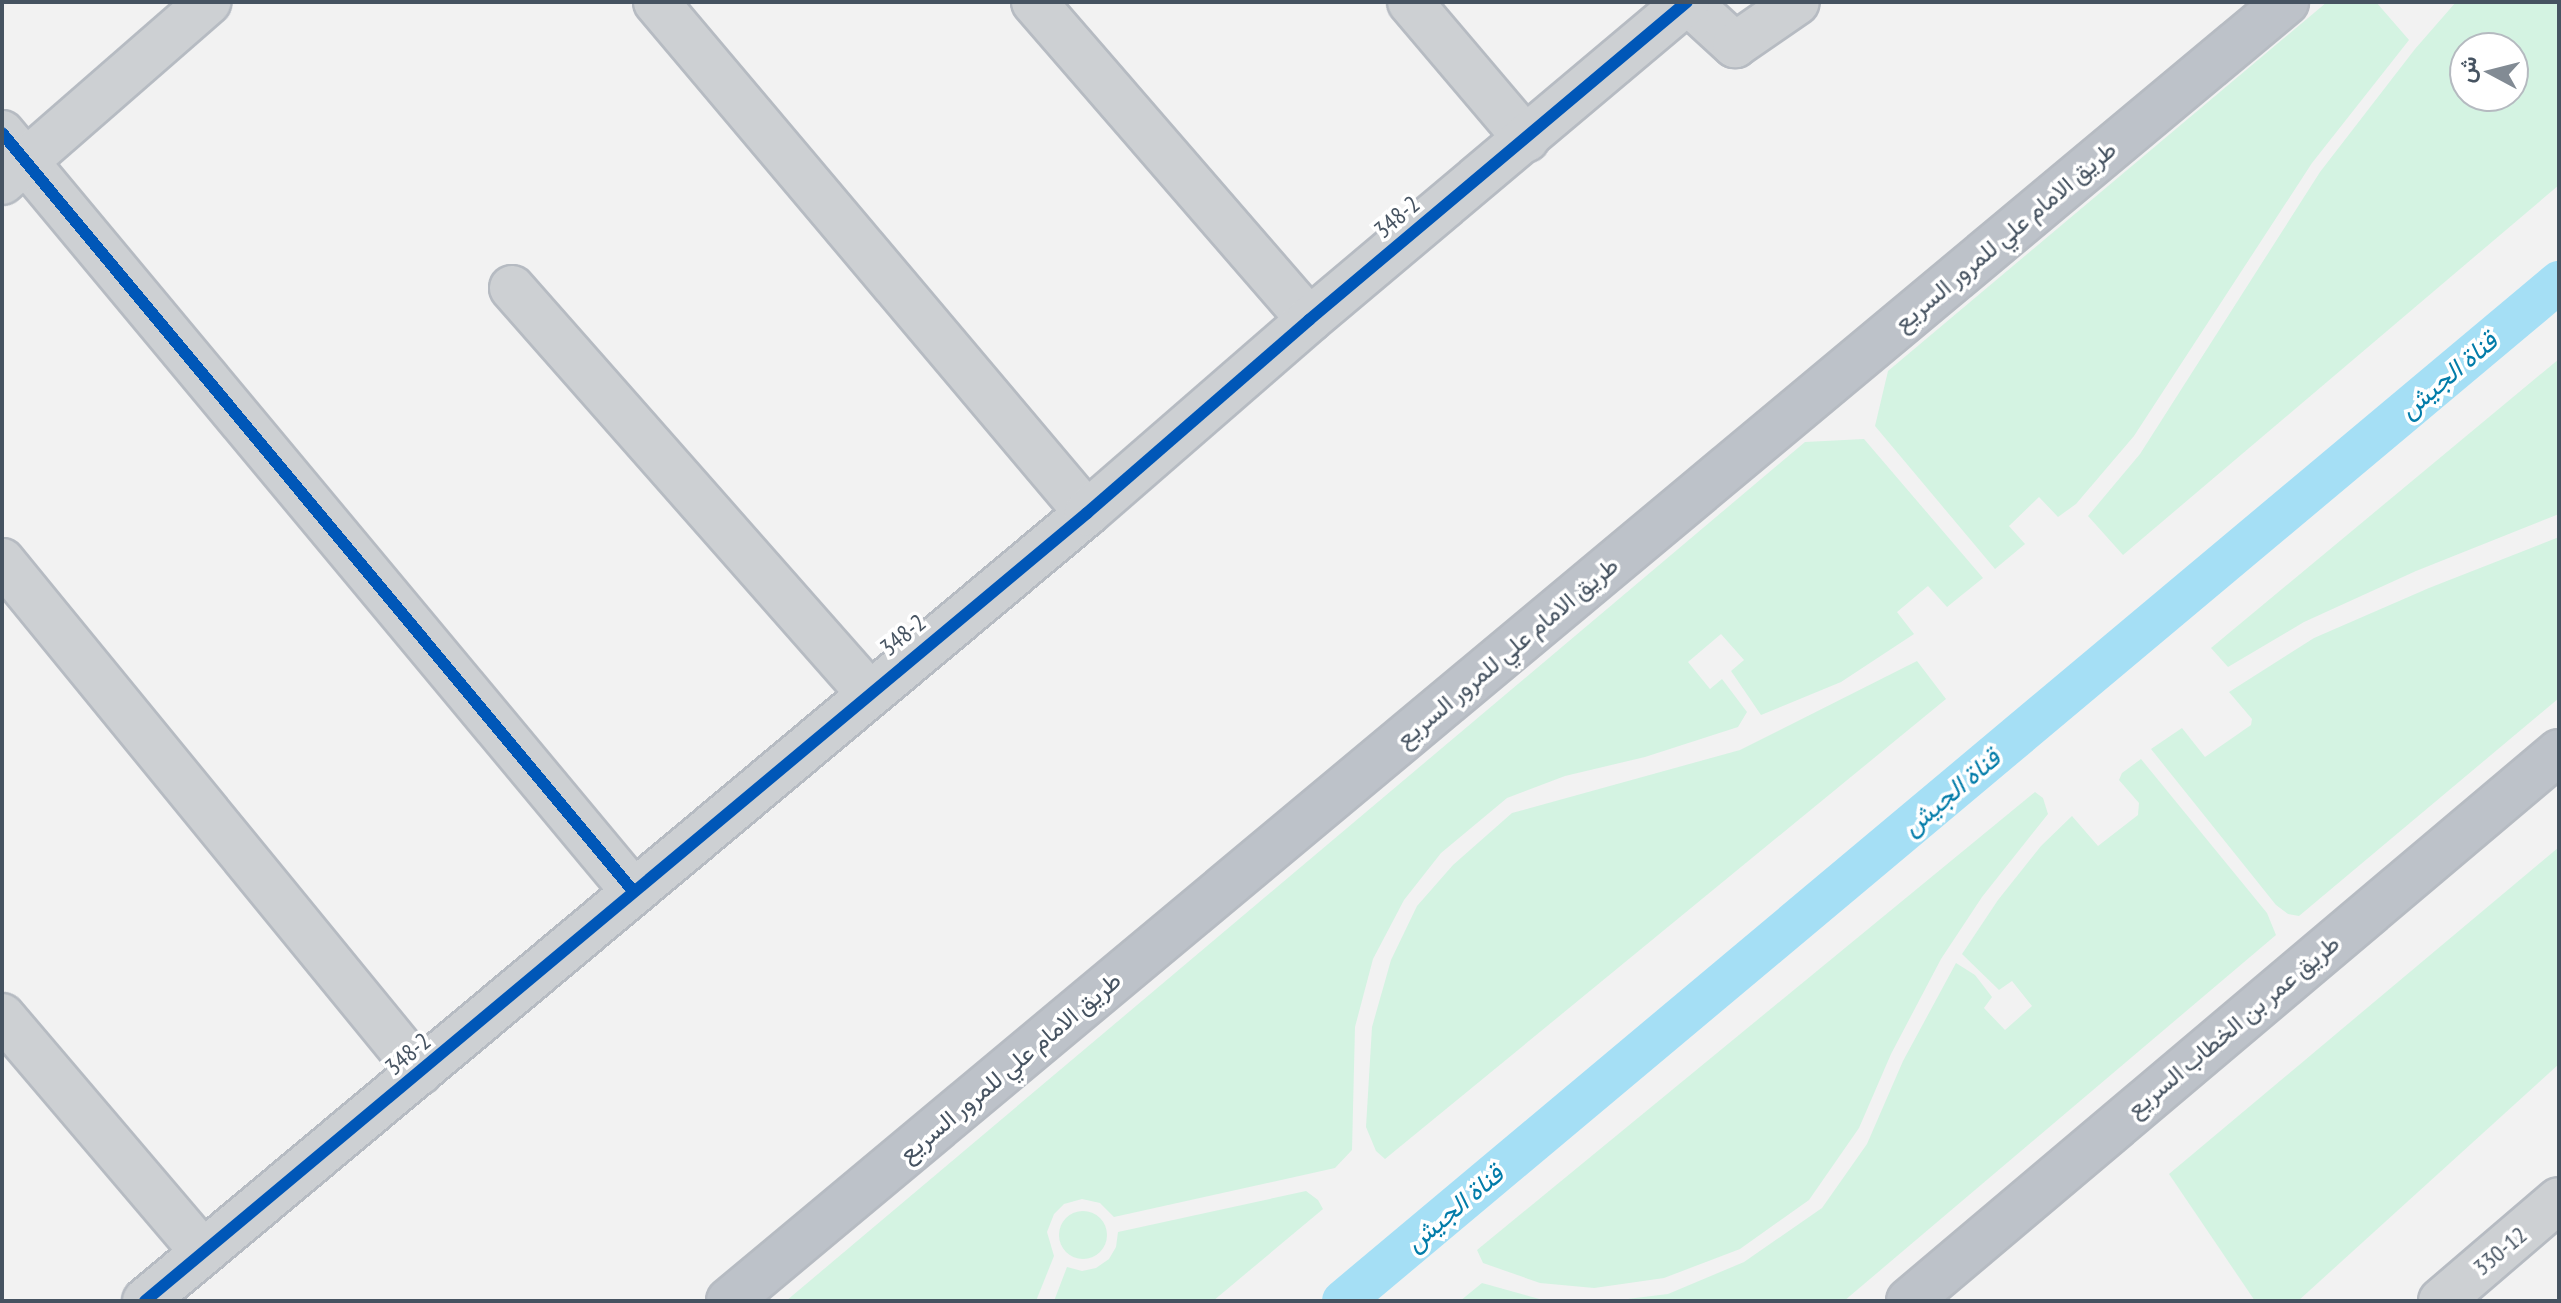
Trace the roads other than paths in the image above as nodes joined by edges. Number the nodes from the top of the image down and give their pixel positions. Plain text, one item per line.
1 (208, 2) edge
2 (656, 2) edge
3 (1034, 2) edge
4 (1410, 2) edge
5 (1687, 2) edge
6 (1797, 2) edge
7 (2286, 2) edge
8 (1526, 139) junction
9 (10, 159) edge
10 (512, 288) dead end
11 (1309, 320) junction
12 (1087, 513) junction
13 (2, 561) edge
14 (868, 692) junction
15 (2559, 752) edge
16 (633, 891) junction
17 (2, 1016) edge
18 (420, 1072) junction
19 (2559, 1200) edge
20 (203, 1252) junction
21 (145, 1301) edge
22 (729, 1301) edge
23 (1909, 1301) edge
24 (2441, 1301) edge

1 - 9 street
2 - 12 street
3 - 11 street
4 - 8 street
5 - 6 street
5 - 8 street, 348-2
7 - 22 highway, طريق الامام علي للمرور السريع
8 - 11 street, 348-2
9 - 16 street
10 - 14 street
11 - 12 street, 348-2
12 - 14 street, 348-2
13 - 18 street
14 - 16 street, 348-2
15 - 23 highway, طريق عمر بن الخطاب السريع
16 - 18 street, 348-2
17 - 20 street
18 - 20 street, 348-2
19 - 24 street, 330-12
20 - 21 street, 348-2

